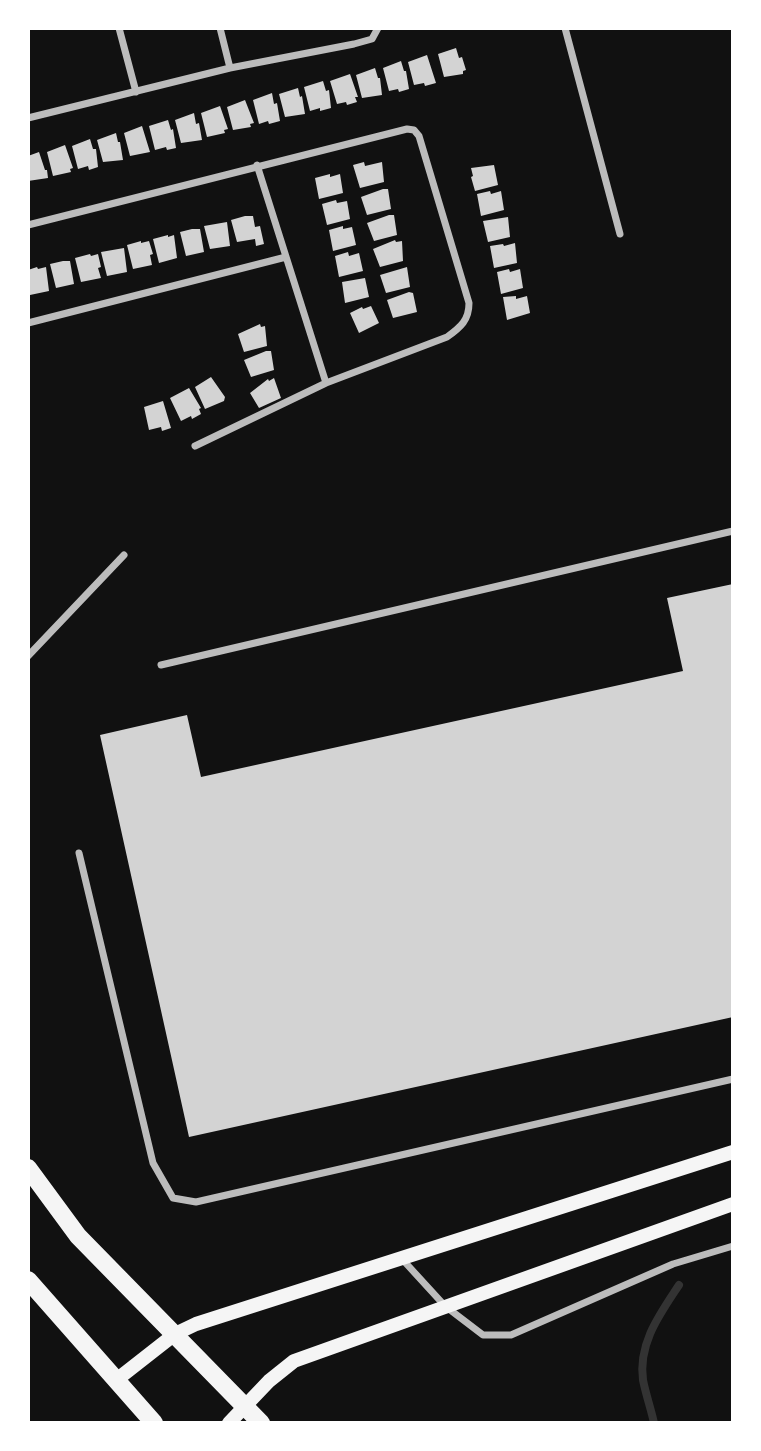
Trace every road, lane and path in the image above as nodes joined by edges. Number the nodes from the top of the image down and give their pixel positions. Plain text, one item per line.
1 (119, 28) edge
2 (220, 28) edge
3 (378, 28) edge
4 (565, 28) edge
5 (230, 68) junction
6 (136, 92) junction
7 (28, 118) edge
8 (257, 165) junction
9 (28, 225) edge
10 (620, 234) dead end
11 (286, 257) junction
12 (28, 323) edge
13 (326, 383) junction
14 (195, 446) dead end
15 (733, 531) edge
16 (124, 555) dead end
17 (28, 656) edge
18 (161, 665) dead end
19 (79, 853) dead end
20 (733, 1079) edge
21 (733, 1153) edge
22 (28, 1168) edge
23 (733, 1204) edge
24 (733, 1246) edge
25 (402, 1259) junction
26 (28, 1280) edge
27 (445, 1306) junction
28 (175, 1334) junction
29 (115, 1381) junction
30 (245, 1407) junction
31 (153, 1423) edge
32 (229, 1423) edge
33 (261, 1423) edge

1 - 6 street
2 - 5 street
3 - 5 street
4 - 10 street
5 - 6 street
6 - 7 street
8 - 9 street
8 - 11 street
8 - 13 street
11 - 12 street
11 - 13 street
13 - 14 street
15 - 18 street
16 - 17 street
19 - 20 street
21 - 25 main road
22 - 28 main road
23 - 27 main road
24 - 27 street
25 - 27 street
25 - 28 main road
26 - 29 main road
27 - 30 main road
28 - 29 main road
28 - 30 main road
29 - 31 main road
30 - 32 main road
30 - 33 main road

